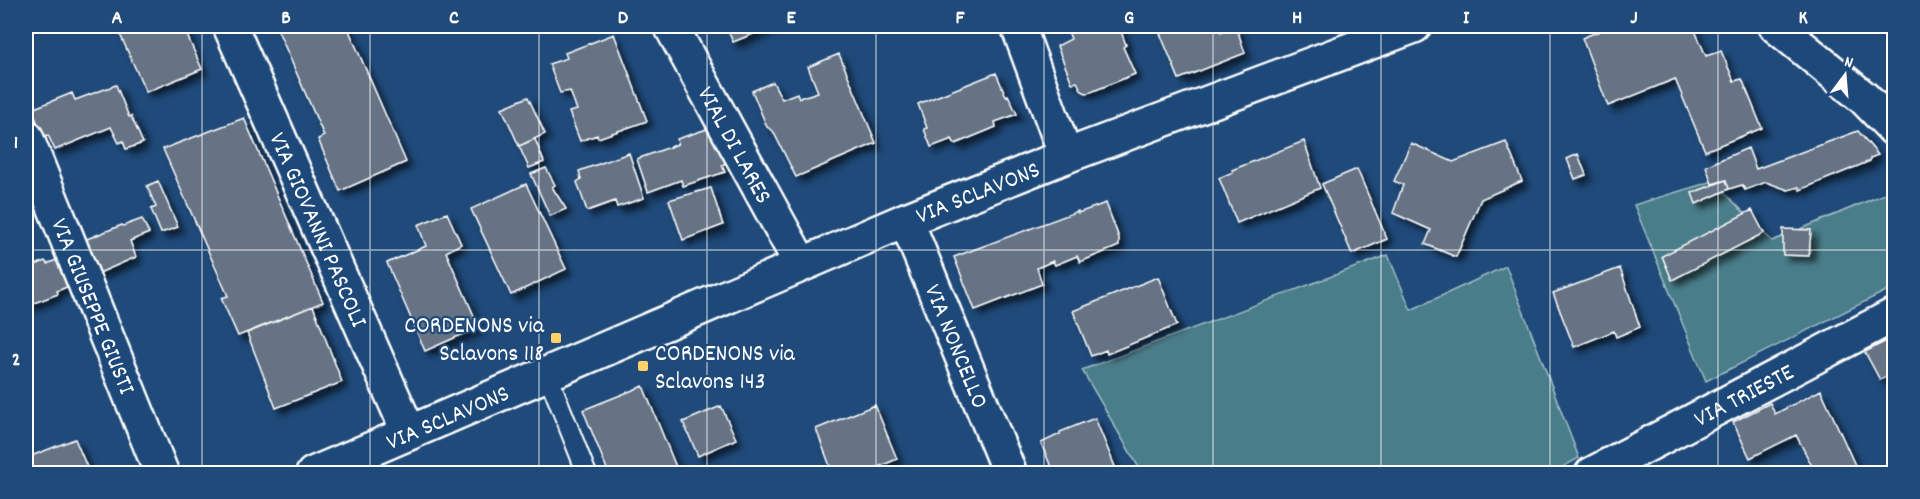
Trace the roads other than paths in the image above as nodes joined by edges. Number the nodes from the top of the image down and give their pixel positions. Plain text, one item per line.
1 (230, 26) edge
2 (671, 26) edge
3 (1018, 26) edge
4 (1414, 26) edge
5 (1776, 26) edge
6 (1379, 32) edge
7 (1894, 129) edge
8 (26, 137) edge
9 (1066, 156) junction
10 (906, 220) junction
11 (801, 264) junction
12 (1894, 315) edge
13 (547, 373) junction
14 (409, 433) junction
15 (162, 474) edge
16 (314, 474) edge
17 (587, 474) edge
18 (1010, 474) edge
19 (1592, 474) edge

1 - 14 street, VIA GIOVANNI PASCOLI
2 - 11 street, VIAL DI LARES
3 - 9 street
4 - 6 street, VIA SCLAVONS
5 - 7 street
6 - 9 street, VIA SCLAVONS
8 - 15 street, VIA GIUSEPPE GIUSTI
9 - 10 street, VIA SCLAVONS
10 - 11 street, VIA SCLAVONS
10 - 18 street, VIA NONCELLO
11 - 13 street, VIA SCLAVONS
12 - 19 street, VIA TRIESTE
13 - 14 street, VIA SCLAVONS
13 - 17 lane
14 - 16 street, VIA SCLAVONS

